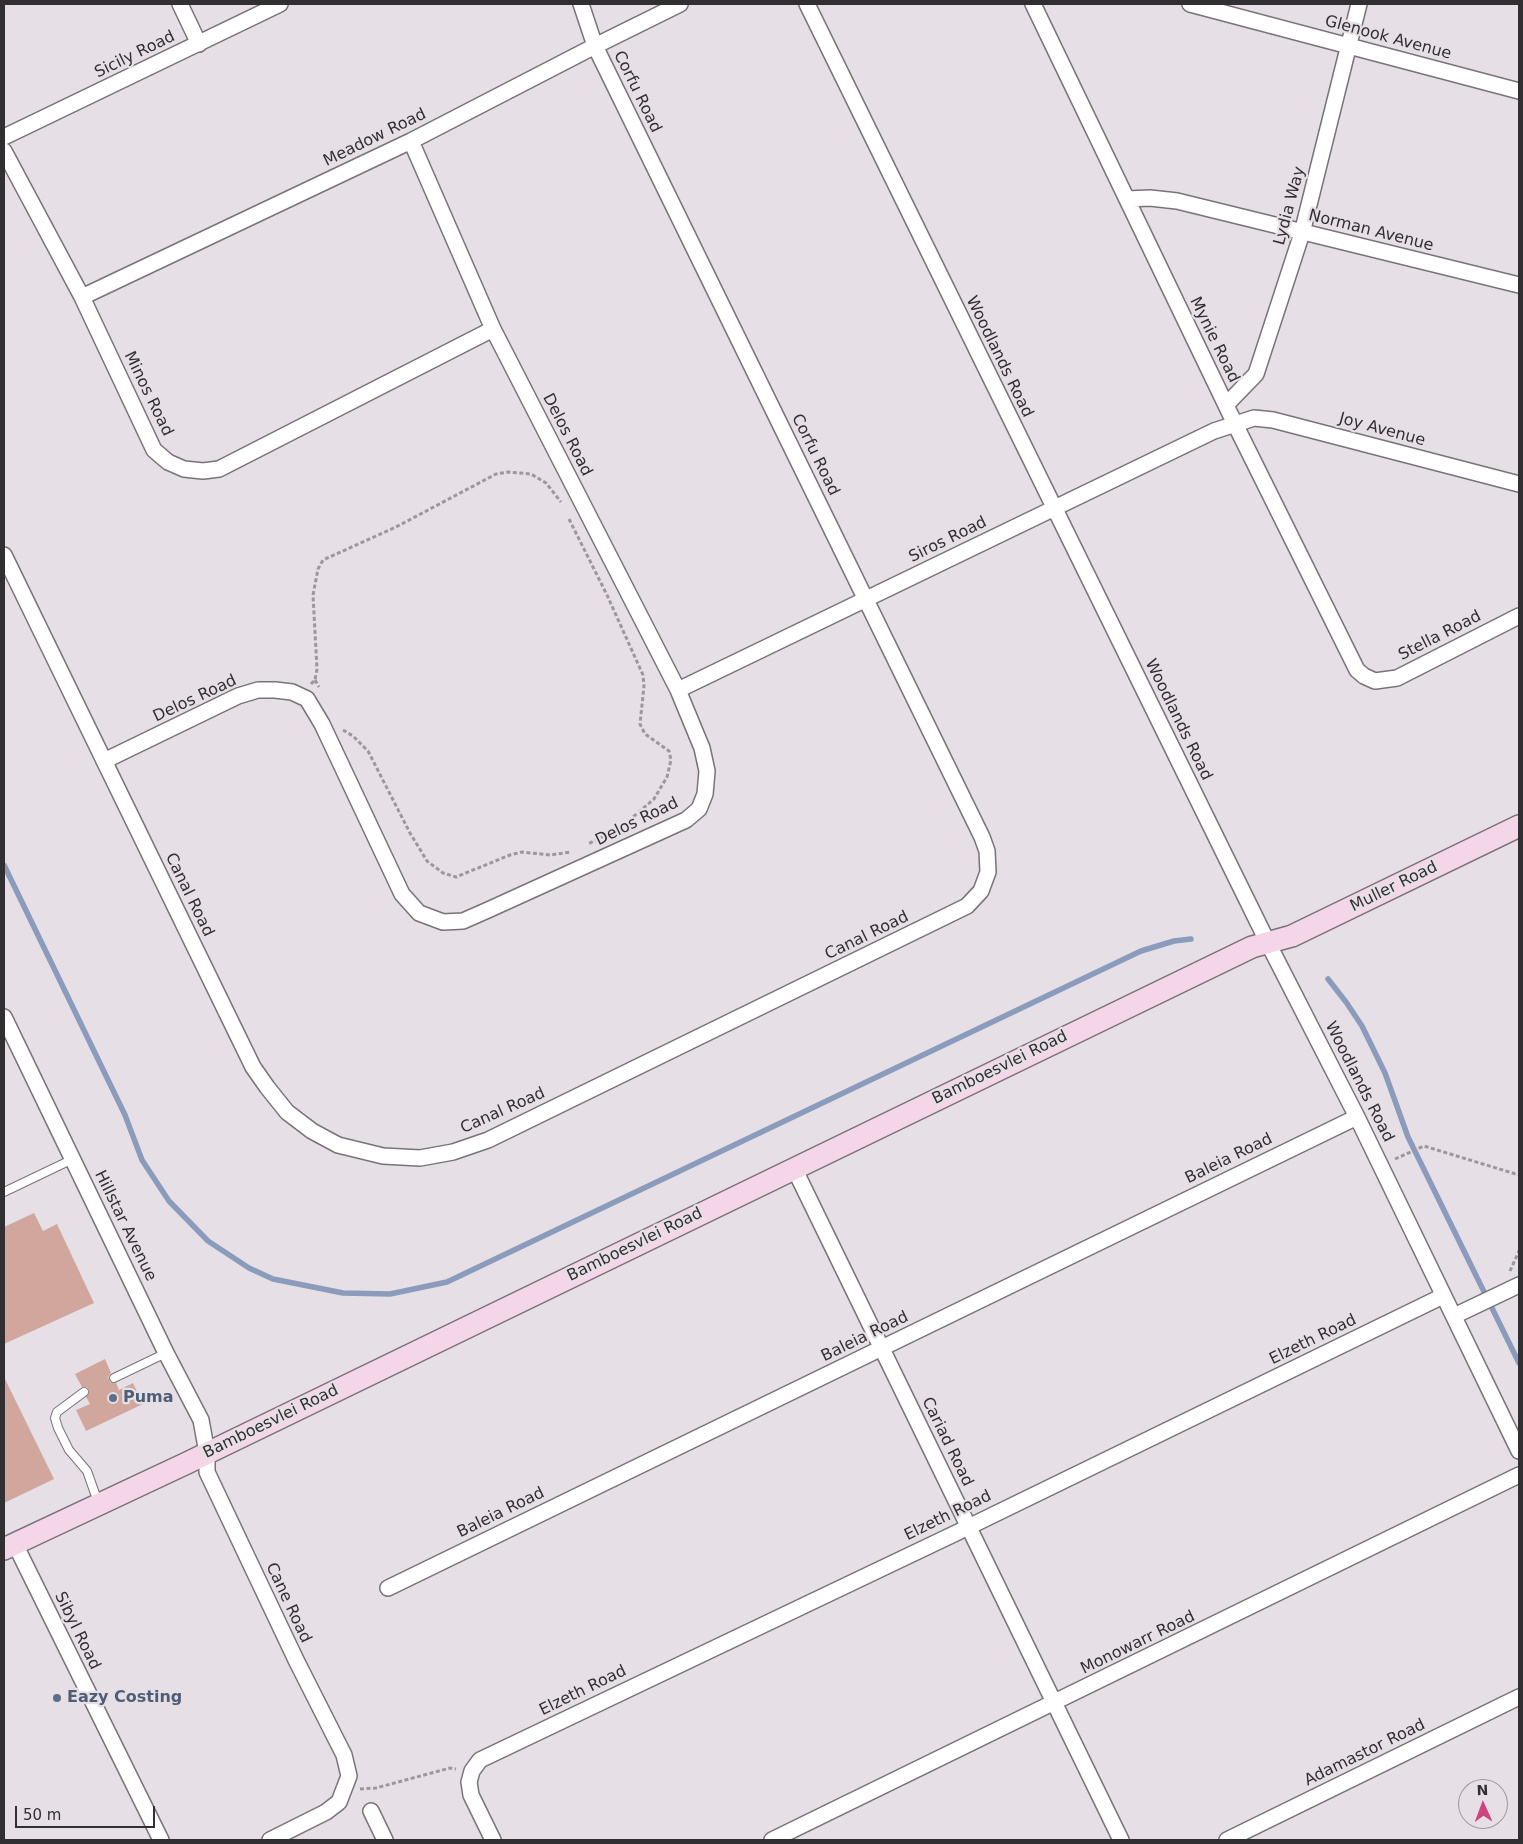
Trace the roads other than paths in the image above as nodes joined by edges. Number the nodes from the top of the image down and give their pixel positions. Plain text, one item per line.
1 (180, 4) edge
2 (280, 4) edge
3 (581, 4) edge
4 (680, 4) edge
5 (807, 4) edge
6 (1033, 4) edge
7 (1190, 4) edge
8 (1359, 4) edge
9 (199, 44) junction
10 (595, 46) junction
11 (1350, 46) junction
12 (1519, 91) edge
13 (4, 137) edge
14 (410, 141) junction
15 (4, 151) edge
16 (1127, 199) junction
17 (1302, 233) junction
18 (1519, 285) edge
19 (82, 297) junction
20 (493, 329) junction
21 (1226, 405) junction
22 (1234, 424) junction
23 (1519, 484) edge
24 (1054, 508) junction
25 (4, 555) edge
26 (866, 600) junction
27 (1519, 616) edge
28 (1375, 681) joint
29 (678, 690) junction
30 (104, 761) junction
31 (1519, 826) edge
32 (984, 884) joint
33 (1268, 943) junction
34 (4, 1016) edge
35 (1357, 1117) junction
36 (73, 1159) junction
37 (794, 1168) junction
38 (4, 1192) edge
39 (1519, 1285) edge
40 (1443, 1296) junction
41 (1454, 1316) junction
42 (881, 1348) junction
43 (166, 1353) junction
44 (114, 1378) dead end
45 (84, 1392) dead end
46 (1519, 1451) edge
47 (207, 1453) junction
48 (1519, 1476) edge
49 (99, 1504) junction
50 (968, 1526) junction
51 (9, 1547) edge
52 (388, 1588) dead end
53 (1519, 1697) edge
54 (1055, 1702) junction
55 (371, 1811) dead end
56 (161, 1840) edge
57 (270, 1840) edge
58 (385, 1840) edge
59 (493, 1840) edge
60 (772, 1840) edge
61 (1121, 1840) edge
62 (1227, 1840) edge

1 - 9 street
2 - 9 street, Sicily Road
3 - 10 street, Corfu Road
4 - 10 street, Meadow Road
5 - 24 street, Woodlands Road
6 - 16 street, Mynie Road
7 - 11 street, Glenook Avenue
8 - 11 street, Lydia Way
9 - 13 street, Sicily Road
10 - 14 street, Meadow Road
10 - 26 street, Corfu Road
11 - 12 street, Glenook Avenue
11 - 17 street, Lydia Way
14 - 19 street, Meadow Road
14 - 20 street, Delos Road
15 - 19 street, Minos Road
16 - 17 street, Norman Avenue
16 - 21 street, Mynie Road
17 - 18 street, Norman Avenue
17 - 21 street, Lydia Way
19 - 20 street, Minos Road
20 - 29 street, Delos Road
21 - 22 street, Mynie Road
22 - 23 street, Joy Avenue
22 - 24 street, Siros Road
22 - 28 street, Mynie Road
24 - 26 street, Siros Road
24 - 33 street, Woodlands Road
25 - 30 street, Canal Road
26 - 29 street, Siros Road
26 - 32 street, Corfu Road
27 - 28 street, Stella Road
29 - 30 street, Delos Road
30 - 32 street, Canal Road
31 - 33 street, Muller Road
33 - 35 street, Woodlands Road
33 - 37 street, Bamboesvlei Road
34 - 36 street, Hillstar Avenue
35 - 40 street, Woodlands Road
35 - 42 street, Baleia Road
36 - 38 lane
36 - 43 street, Hillstar Avenue
37 - 42 street, Cariad Road
37 - 47 street, Bamboesvlei Road
39 - 41 street
40 - 41 street, Woodlands Road
40 - 50 street, Elzeth Road
41 - 46 street, Woodlands Road
42 - 50 street, Cariad Road
42 - 52 street, Baleia Road
43 - 44 lane
43 - 47 street, Hillstar Avenue
45 - 49 lane
47 - 49 street, Bamboesvlei Road
47 - 57 street, Cane Road
48 - 54 street, Monowarr Road
49 - 51 street, Bamboesvlei Road
50 - 54 street, Cariad Road
50 - 59 street, Elzeth Road
51 - 56 street, Sibyl Road
53 - 62 street, Adamastor Road
54 - 60 street, Monowarr Road
54 - 61 street, Cariad Road
55 - 58 street

